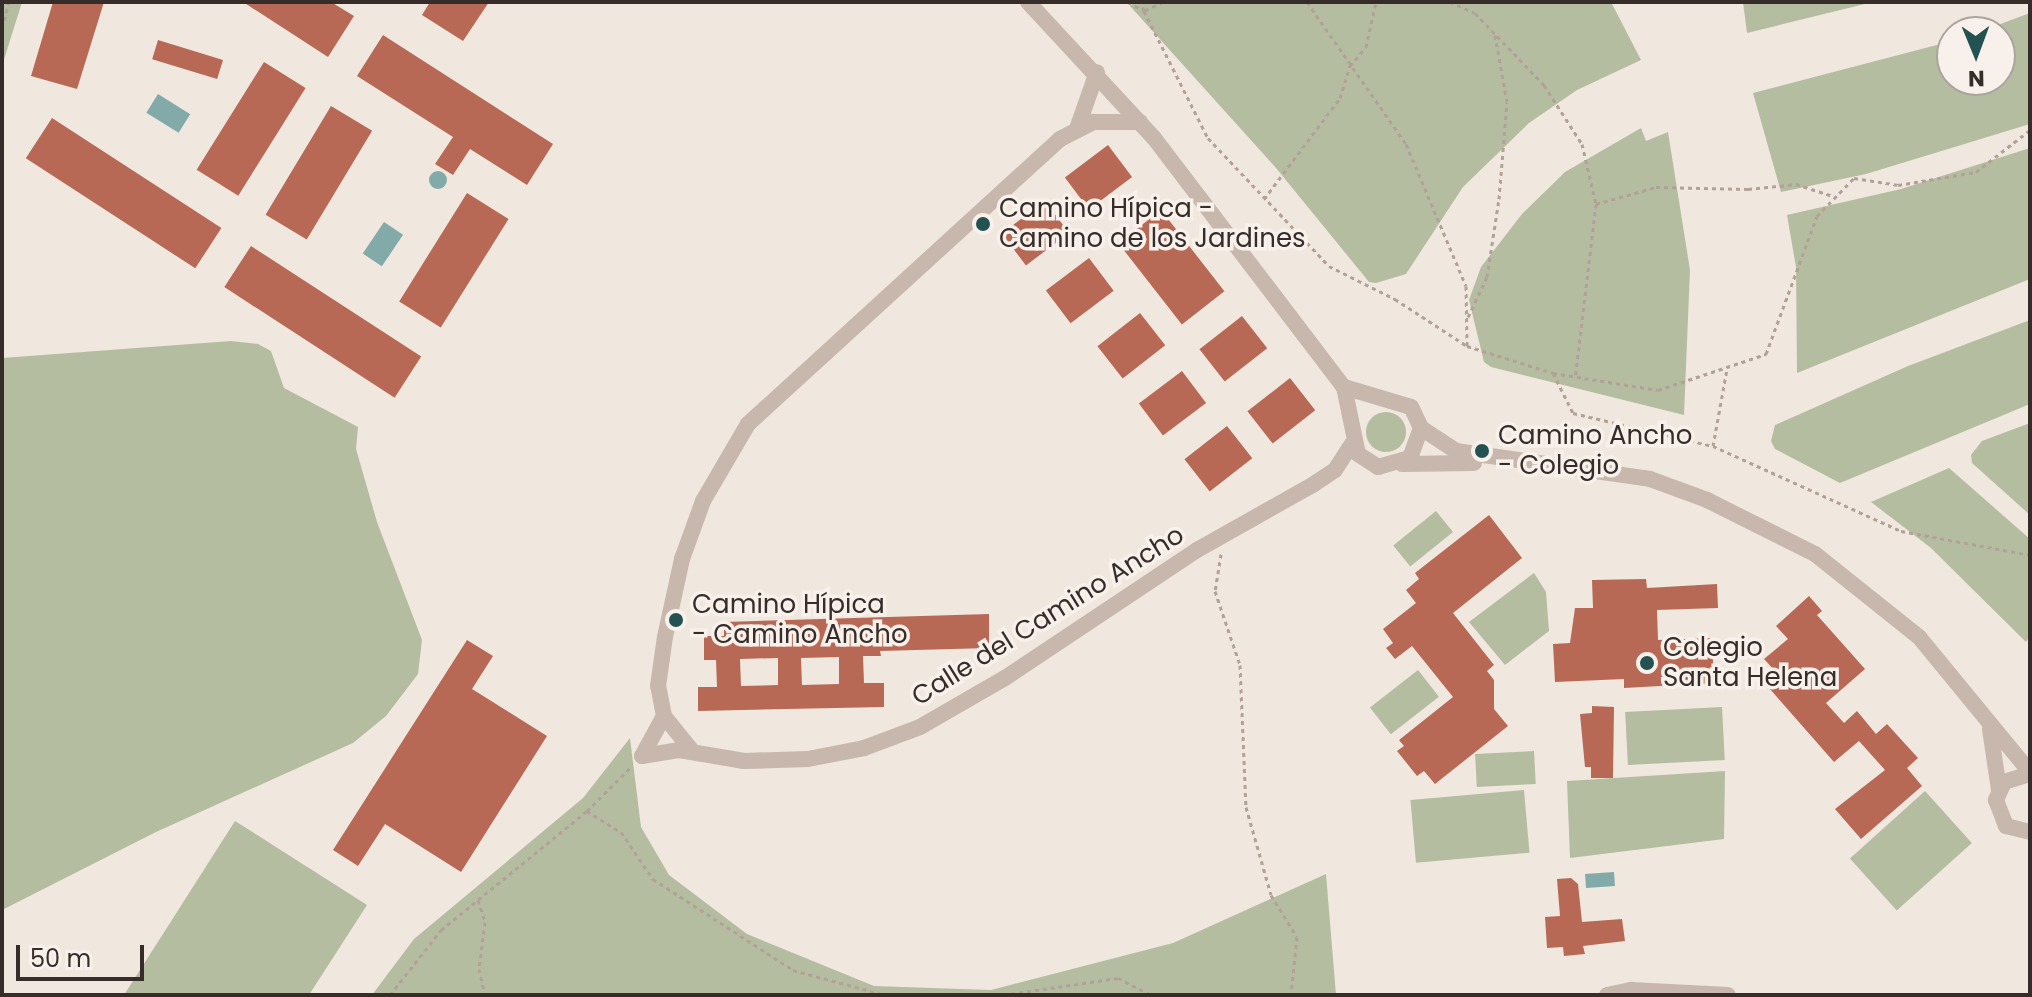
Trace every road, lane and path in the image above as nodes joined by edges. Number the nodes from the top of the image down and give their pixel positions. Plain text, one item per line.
1 (9, 2) edge
2 (1028, 2) edge
3 (1128, 2) edge
4 (1141, 2) edge
5 (1163, 2) edge
6 (1307, 2) edge
7 (1376, 2) edge
8 (1450, 2) edge
9 (1144, 11) junction
10 (2, 28) edge
11 (1494, 33) junction
12 (1350, 66) junction
13 (1097, 72) junction
14 (1140, 122) junction
15 (1078, 126) junction
16 (2030, 130) edge
17 (1834, 196) junction
18 (1264, 199) junction
19 (1596, 204) junction
20 (1467, 321) junction
21 (1467, 346) junction
22 (1727, 369) junction
23 (1553, 373) junction
24 (1575, 379) junction
25 (1344, 387) junction
26 (1377, 398) junction
27 (1352, 421) junction
28 (1421, 428) junction
29 (1352, 444) junction
30 (1713, 446) junction
31 (1508, 461) junction
32 (1401, 464) junction
33 (1223, 534) junction
34 (2030, 555) edge
35 (664, 716) junction
36 (1989, 726) junction
37 (693, 752) junction
38 (642, 756) junction
39 (2030, 773) edge
40 (1999, 790) junction
41 (587, 811) junction
42 (2028, 835) edge
43 (478, 900) junction
44 (390, 995) edge
45 (485, 995) edge
46 (885, 995) edge
47 (1003, 995) edge
48 (1151, 995) edge
49 (1291, 995) edge
50 (1607, 995) edge
51 (1728, 995) edge

1 - 10 path
2 - 13 street
3 - 9 path
4 - 9 path
5 - 9 path
6 - 12 path
7 - 12 path
8 - 11 path
9 - 18 path
11 - 19 path
11 - 20 path
12 - 18 path
12 - 20 path
13 - 14 street
13 - 15 street
14 - 15 street
14 - 25 street
15 - 35 street
16 - 17 path
17 - 19 path
17 - 22 path
18 - 21 path
19 - 24 path
20 - 21 path
21 - 23 path
22 - 24 path
22 - 30 path
23 - 24 path
23 - 30 path
25 - 26 street
25 - 27 street
26 - 27 street
26 - 28 street
27 - 29 street
28 - 31 street
28 - 32 street
29 - 32 street
29 - 33 street, Calle del Camino Ancho
30 - 34 path
31 - 32 street
31 - 36 street
33 - 37 street, Calle del Camino Ancho
33 - 49 path
35 - 37 street
35 - 38 street
36 - 39 street
36 - 40 street
37 - 38 street, Calle del Camino Ancho
38 - 41 path
39 - 40 street
40 - 42 street
41 - 43 path
41 - 46 path
43 - 44 path
43 - 45 path
47 - 48 path
50 - 51 street

